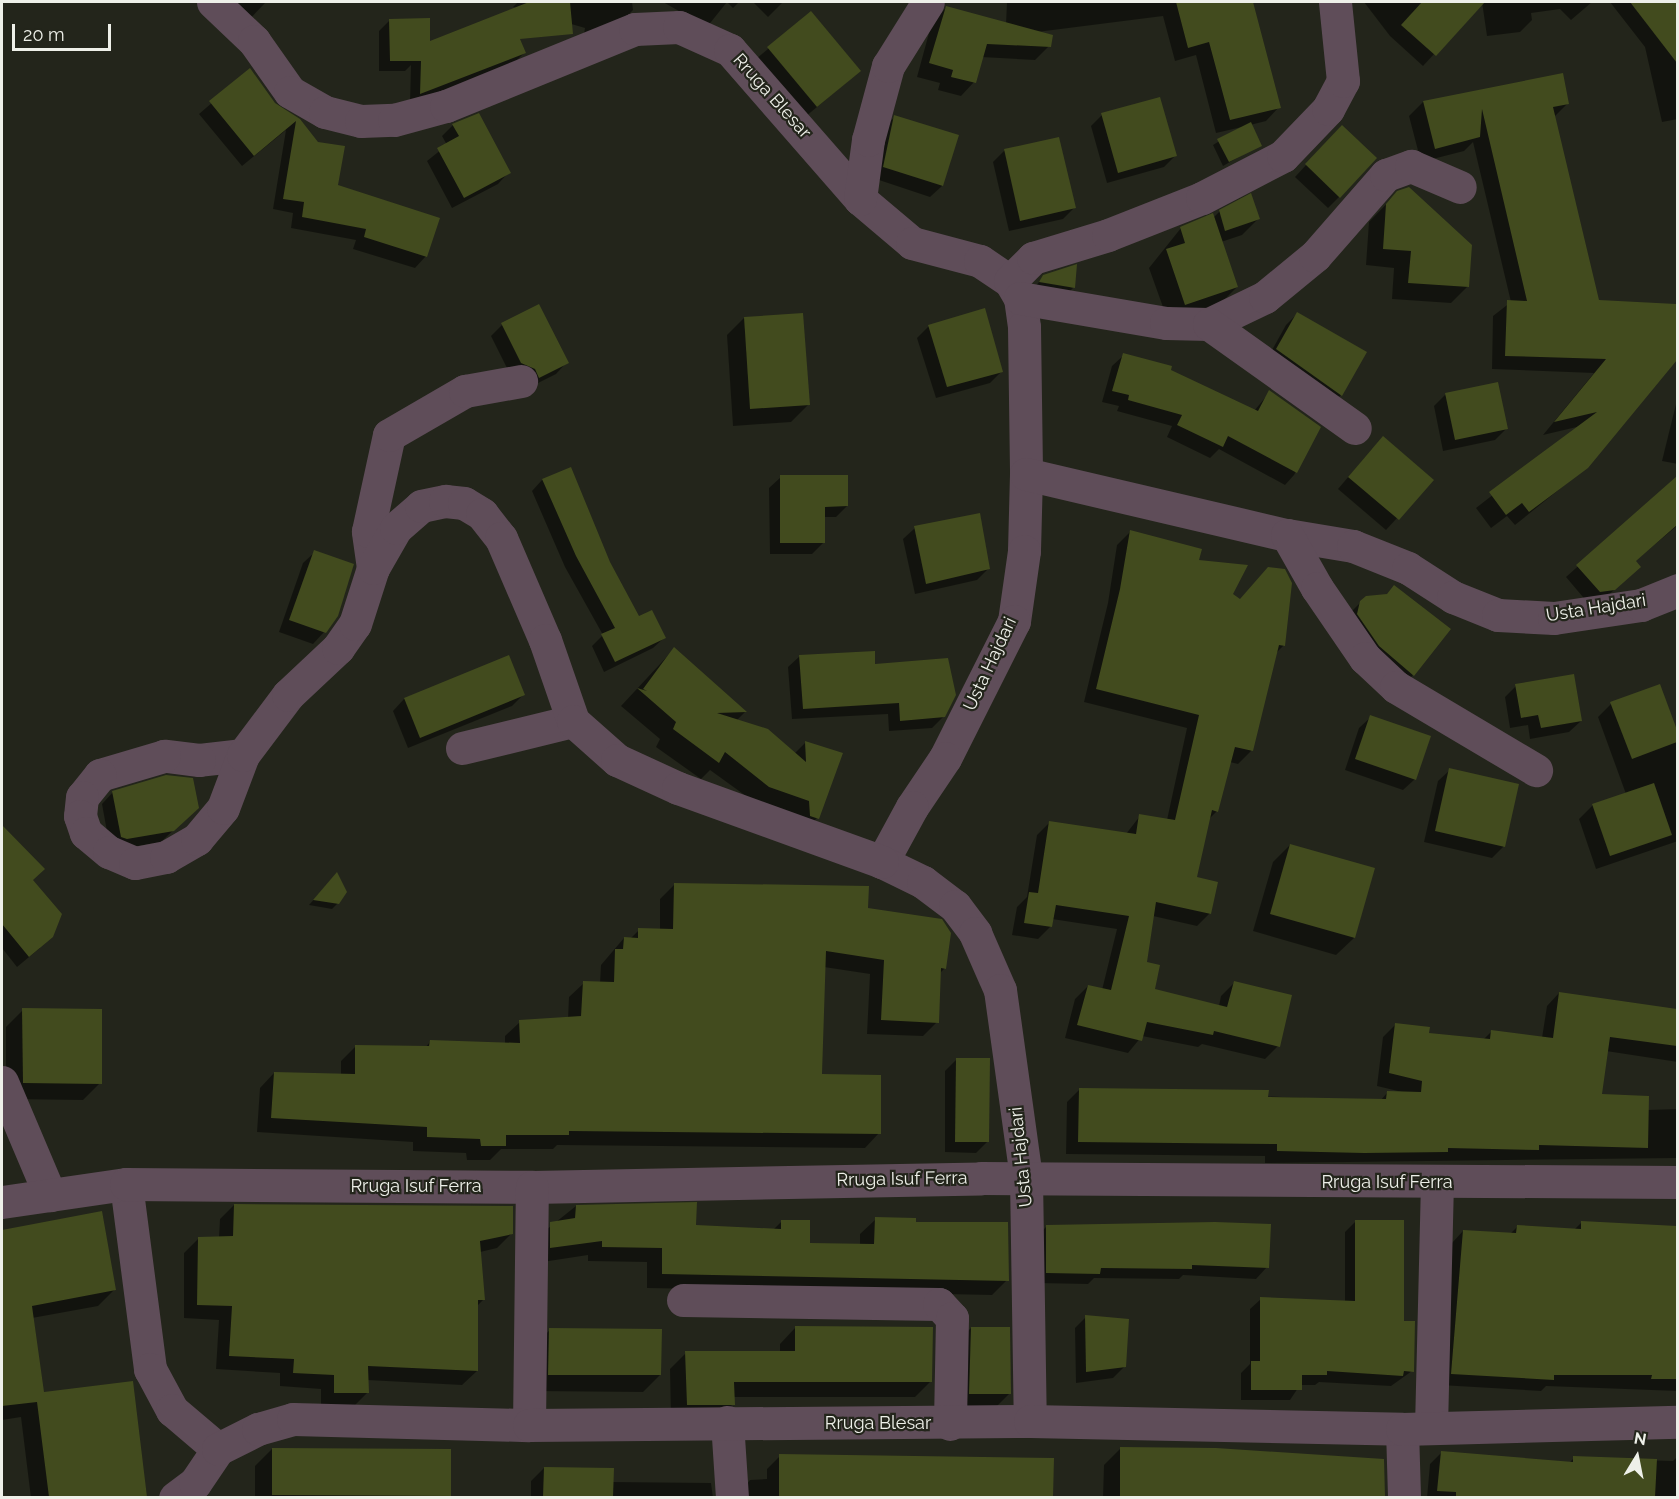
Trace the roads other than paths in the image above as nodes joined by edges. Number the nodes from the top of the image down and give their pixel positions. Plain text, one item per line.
1 (213, 2) edge
2 (928, 2) edge
3 (1335, 2) edge
4 (1460, 187) dead end
5 (860, 199) junction
6 (1015, 289) junction
7 (1209, 324) junction
8 (520, 381) dead end
9 (1355, 428) dead end
10 (1026, 474) junction
11 (1287, 535) junction
12 (373, 568) junction
13 (1677, 590) edge
14 (573, 721) junction
15 (462, 748) dead end
16 (243, 754) junction
17 (1536, 770) dead end
18 (882, 862) junction
19 (2, 1082) edge
20 (1026, 1178) junction
21 (1437, 1182) junction
22 (1677, 1182) edge
23 (126, 1184) junction
24 (532, 1187) junction
25 (50, 1194) junction
26 (2, 1203) edge
27 (683, 1300) dead end
28 (1030, 1421) junction
29 (727, 1422) junction
30 (1677, 1422) edge
31 (951, 1424) junction
32 (529, 1425) junction
33 (1416, 1428) junction
34 (218, 1449) junction
35 (175, 1497) edge
36 (732, 1497) edge
37 (1404, 1497) edge

1 - 5 street, Rruga Blesar
2 - 5 street
3 - 6 street
4 - 7 street
5 - 6 street, Rruga Blesar
6 - 7 street
6 - 10 street
7 - 9 street
8 - 12 street
10 - 11 street, Usta Hajdari
10 - 18 street, Usta Hajdari
11 - 13 street, Usta Hajdari
11 - 17 street
12 - 14 street
12 - 16 street
14 - 15 street
14 - 18 street
16 - 16 street
18 - 20 street, Usta Hajdari
19 - 25 street
20 - 21 street, Rruga Isuf Ferra
20 - 24 street, Rruga Isuf Ferra
20 - 28 street, Usta Hajdari
21 - 22 street, Rruga Isuf Ferra
21 - 33 street
23 - 24 street, Rruga Isuf Ferra
23 - 25 street, Rruga Isuf Ferra
23 - 34 street
24 - 32 street
25 - 26 street, Rruga Isuf Ferra
27 - 31 street
28 - 31 street, Rruga Blesar
28 - 33 street, Rruga Blesar
29 - 31 street, Rruga Blesar
29 - 32 street
29 - 36 street
30 - 33 street, Rruga Blesar
32 - 34 street
33 - 37 street
34 - 35 street

